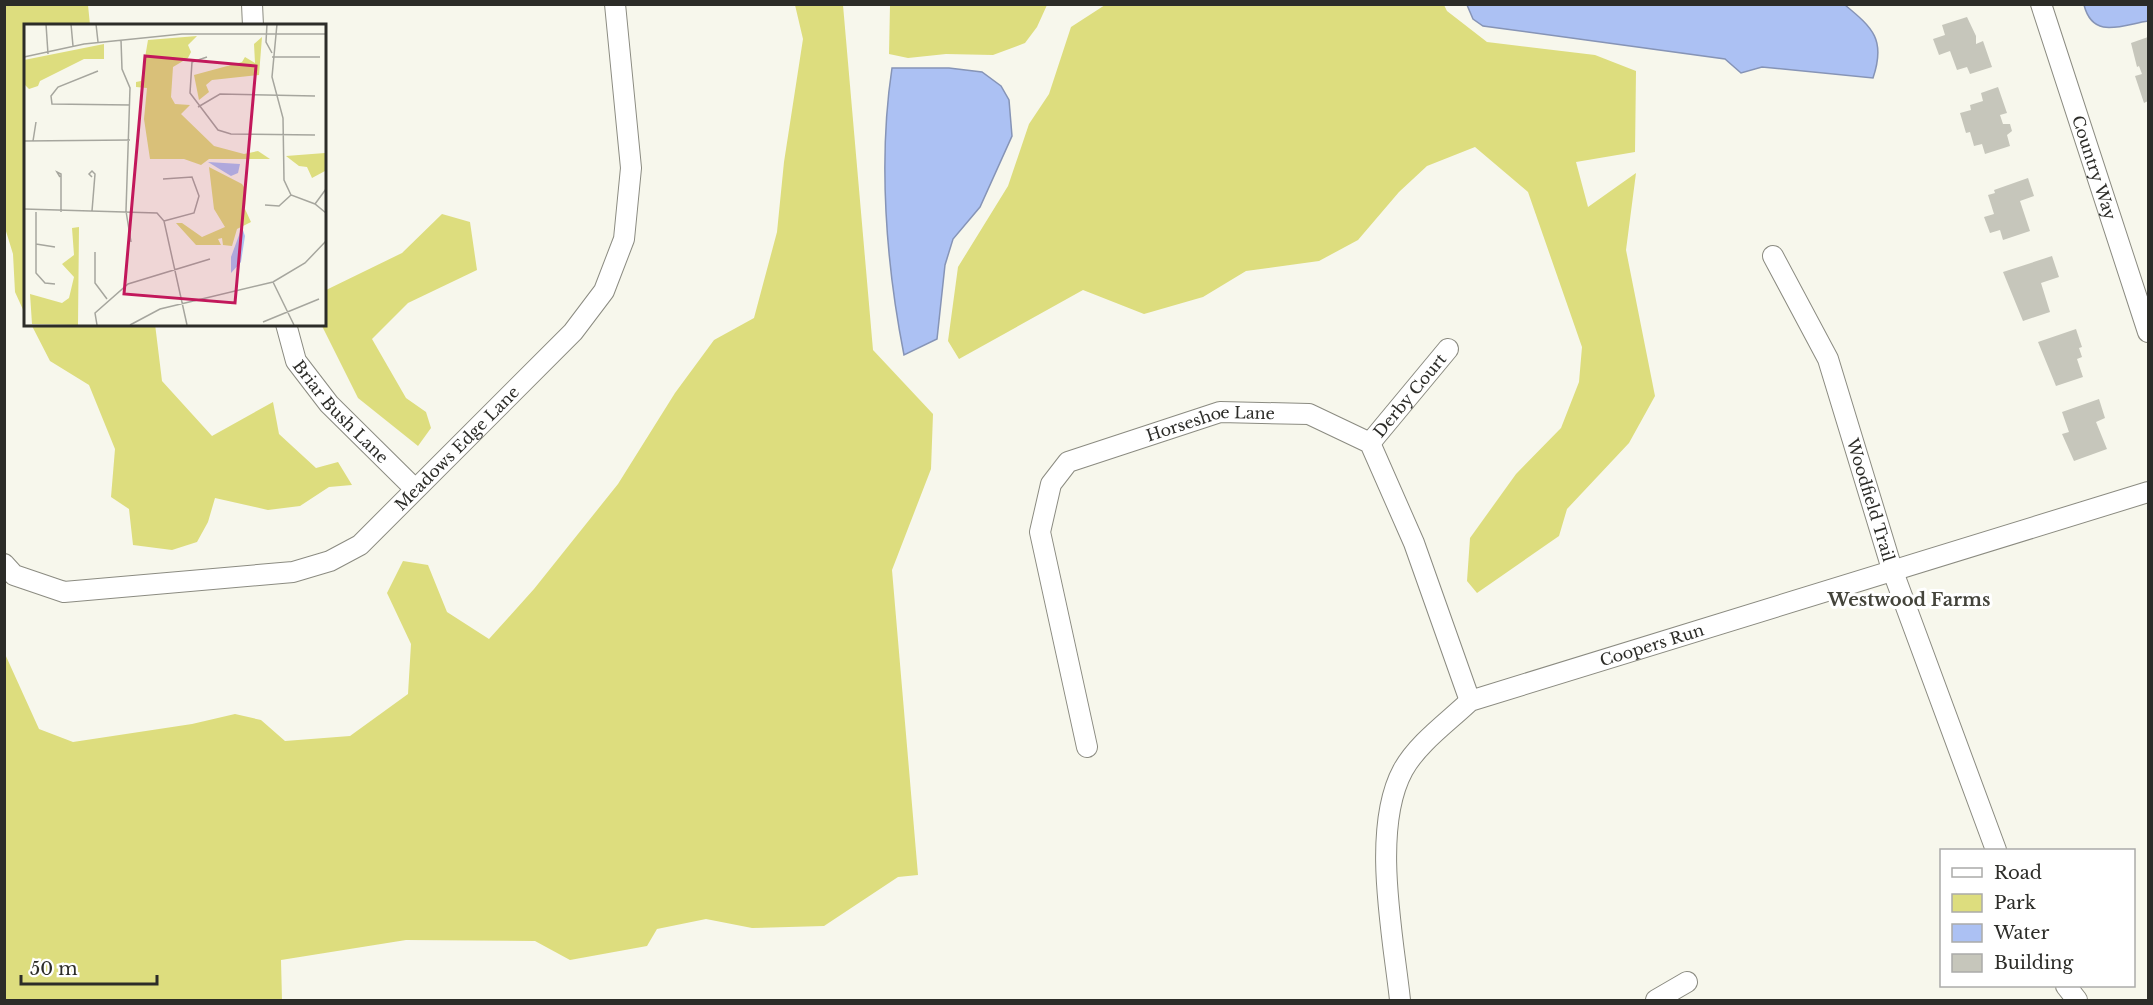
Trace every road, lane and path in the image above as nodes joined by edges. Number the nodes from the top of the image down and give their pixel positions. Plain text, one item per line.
1 (252, 4) edge
2 (615, 4) edge
3 (2041, 4) edge
4 (254, 24) edge
5 (1773, 256) dead end
6 (287, 326) edge
7 (2148, 332) edge
8 (1448, 349) dead end
9 (1370, 443) junction
10 (415, 489) junction
11 (2148, 492) edge
12 (4, 564) edge
13 (1892, 569) junction
14 (1470, 701) junction
15 (1087, 747) dead end
16 (1996, 849) edge
17 (1687, 982) dead end
18 (2067, 987) edge
19 (1400, 1000) edge
20 (1656, 1000) edge
21 (2077, 1000) edge

1 - 4 street
2 - 10 street, Meadows Edge Lane
3 - 7 street, Country Way
5 - 13 street, Woodfield Trail
6 - 10 street, Briar Bush Lane
8 - 9 street, Derby Court
9 - 14 street
9 - 15 street, Horseshoe Lane
10 - 12 street, Meadows Edge Lane
11 - 13 street, Coopers Run
13 - 14 street, Coopers Run
13 - 16 street, Woodfield Trail
14 - 19 street, Coopers Run
17 - 20 street
18 - 21 street

